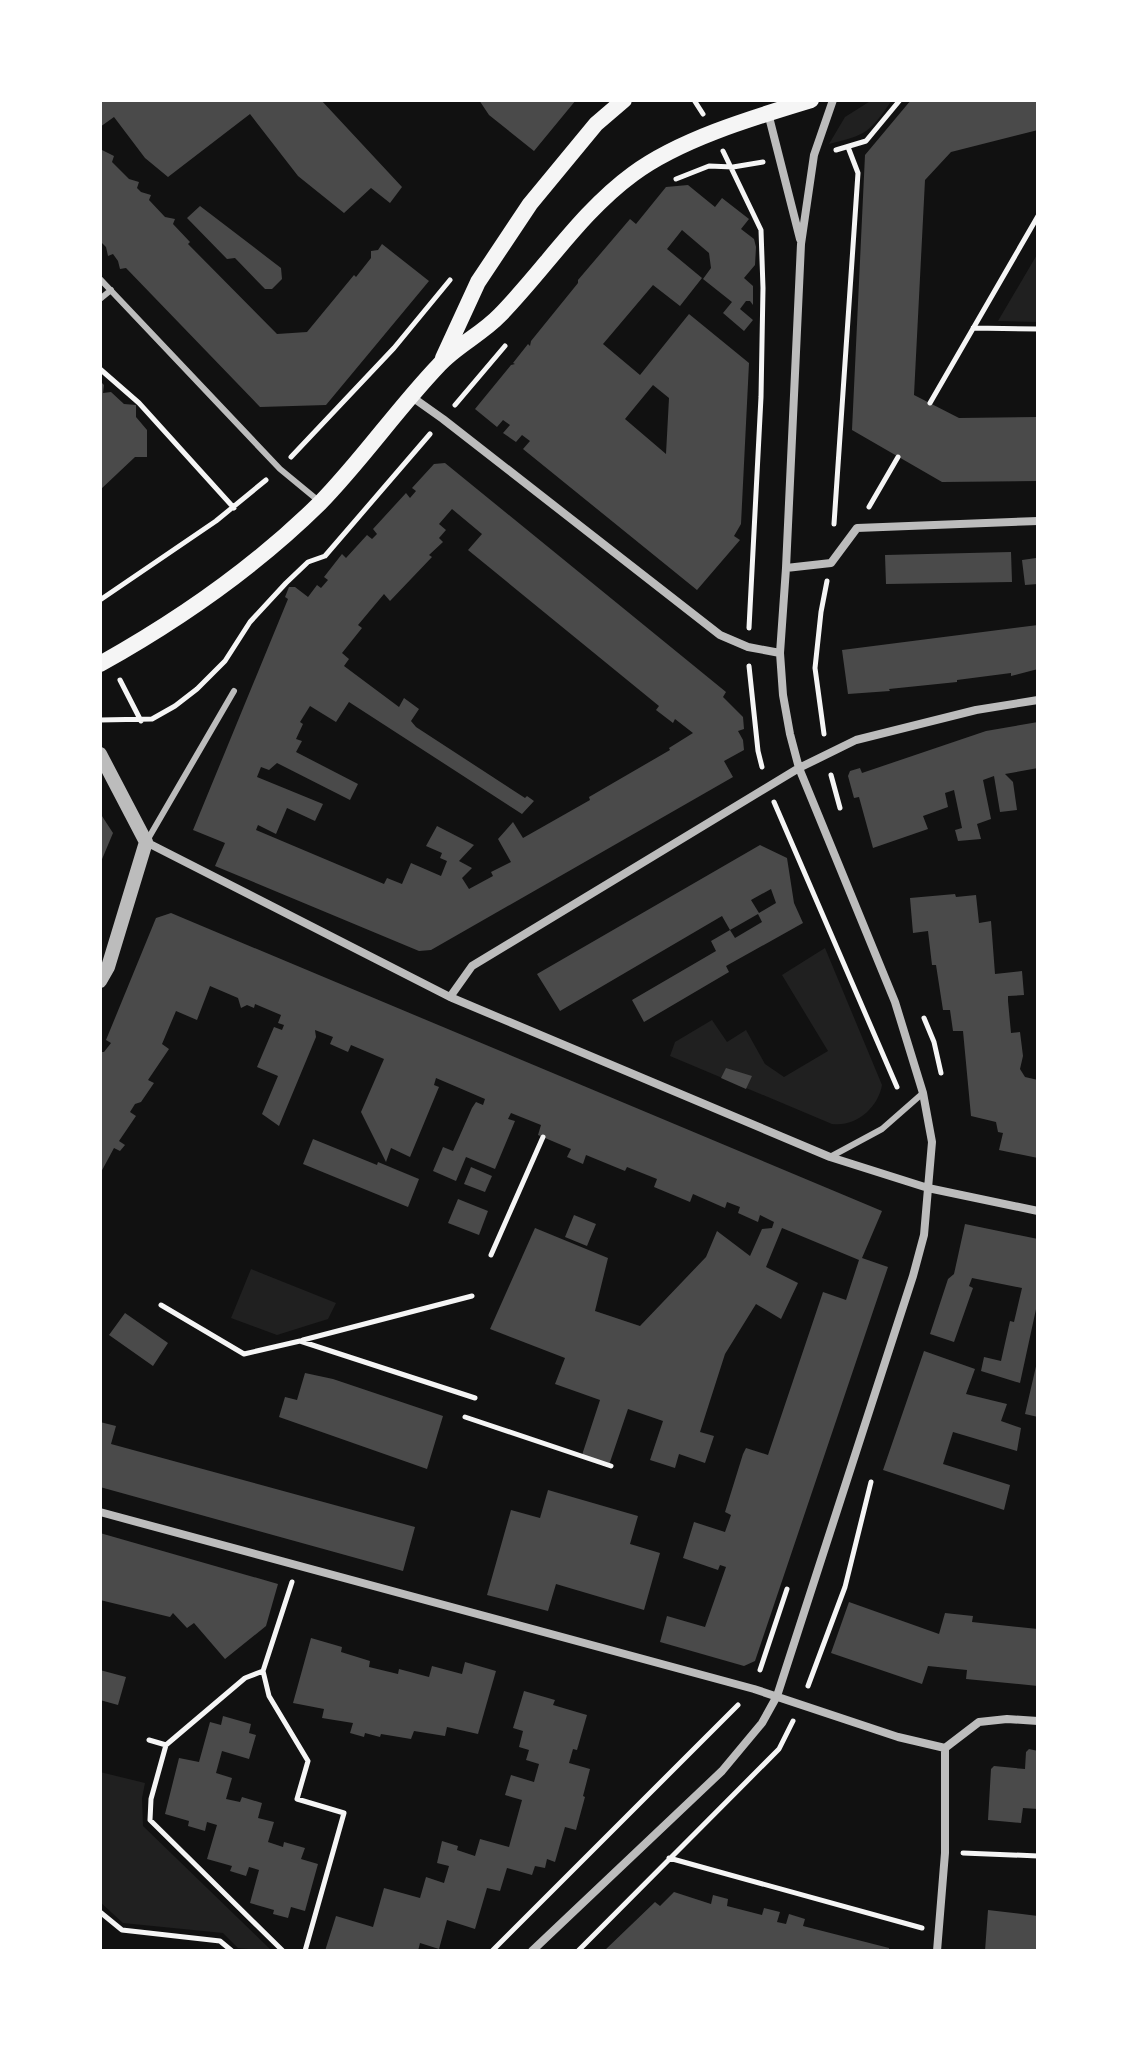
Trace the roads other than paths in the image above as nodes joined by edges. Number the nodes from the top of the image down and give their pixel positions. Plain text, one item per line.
1 (624, 100) edge
2 (811, 100) edge
3 (833, 100) edge
4 (768, 104) edge
5 (801, 244) junction
6 (100, 279) edge
7 (111, 290) junction
8 (100, 299) edge
9 (441, 363) junction
10 (412, 397) junction
11 (320, 502) junction
12 (1038, 521) edge
13 (786, 568) junction
14 (780, 653) junction
15 (100, 664) edge
16 (234, 691) dead end
17 (1038, 700) edge
18 (100, 754) edge
19 (799, 768) junction
20 (146, 842) junction
21 (100, 981) edge
22 (450, 997) junction
23 (923, 1093) junction
24 (830, 1157) junction
25 (928, 1188) junction
26 (1038, 1211) edge
27 (100, 1512) edge
28 (777, 1696) junction
29 (1038, 1721) edge
30 (945, 1748) junction
31 (532, 1951) edge
32 (937, 1951) edge

1 - 9 main road
2 - 4 main road
3 - 5 street
4 - 5 street
4 - 9 main road
5 - 13 street
6 - 7 lane
7 - 8 lane
7 - 11 lane
9 - 10 main road
10 - 11 main road
10 - 14 street
11 - 15 main road
12 - 13 street
13 - 14 street
14 - 19 street
16 - 20 lane
17 - 19 street
18 - 20 street
19 - 22 street
19 - 23 street
20 - 21 street
20 - 22 street
22 - 24 street
23 - 24 lane
23 - 25 street
24 - 25 street
25 - 26 street
25 - 28 street
27 - 28 street
28 - 30 street
28 - 31 street
29 - 30 street
30 - 32 street

